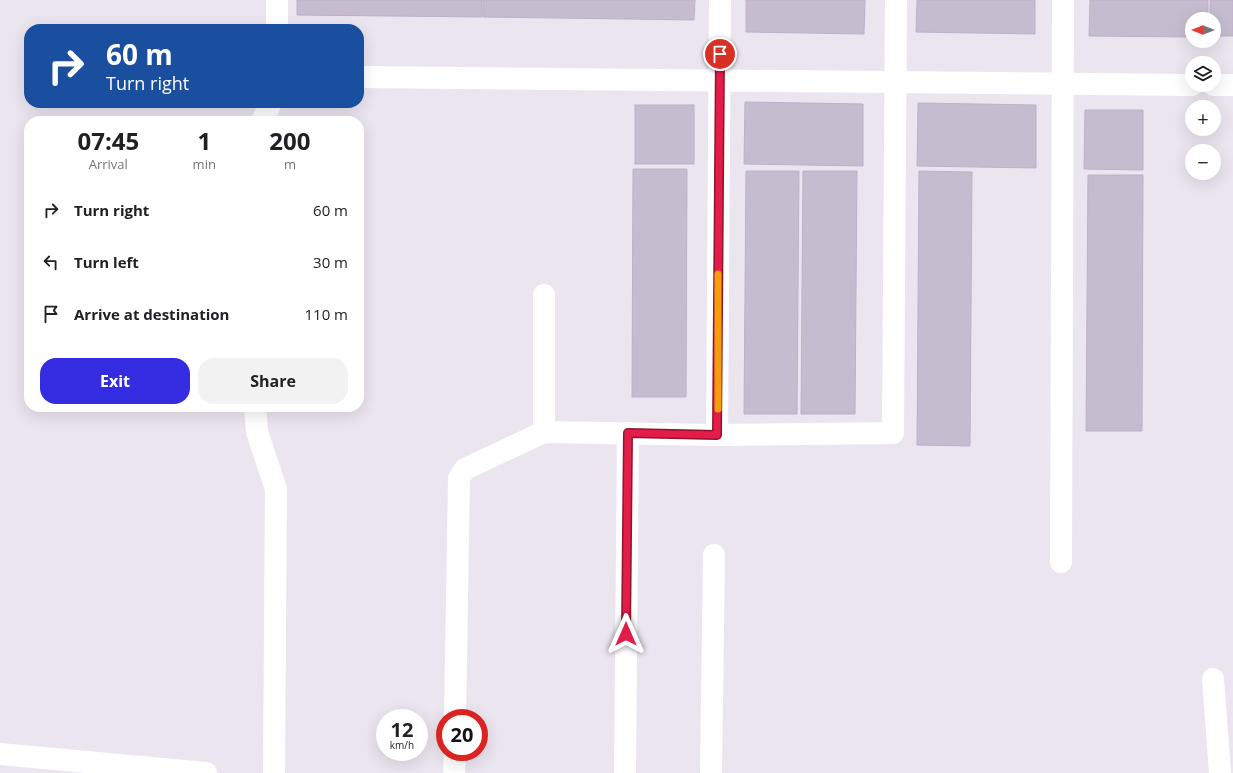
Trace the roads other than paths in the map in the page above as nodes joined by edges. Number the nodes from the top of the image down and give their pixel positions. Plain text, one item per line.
1 (277, 0) edge
2 (720, 0) edge
3 (896, 0) edge
4 (1063, 0) edge
5 (277, 24) edge
6 (364, 77) edge
7 (720, 81) junction
8 (896, 82) junction
9 (1062, 83) junction
10 (1185, 85) edge
11 (1221, 85) edge
12 (1233, 85) edge
13 (544, 295) dead end
14 (255, 412) edge
15 (544, 432) junction
16 (628, 433) junction
17 (717, 435) junction
18 (714, 555) dead end
19 (1061, 562) dead end
20 (1213, 679) dead end
21 (455, 709) edge
22 (0, 754) edge
23 (454, 761) edge
24 (206, 773) edge
25 (274, 773) edge
26 (454, 773) edge
27 (625, 773) edge
28 (711, 773) edge
29 (1220, 773) edge

1 - 5 street
2 - 7 street
3 - 8 street
4 - 9 street
6 - 7 street
7 - 8 street
7 - 17 street
8 - 9 street
8 - 17 street
9 - 10 street
9 - 19 street
11 - 12 street
13 - 15 street
14 - 25 street
15 - 16 street
15 - 21 street
16 - 17 street
16 - 27 street
18 - 28 street
20 - 29 street
22 - 24 street
23 - 26 street

